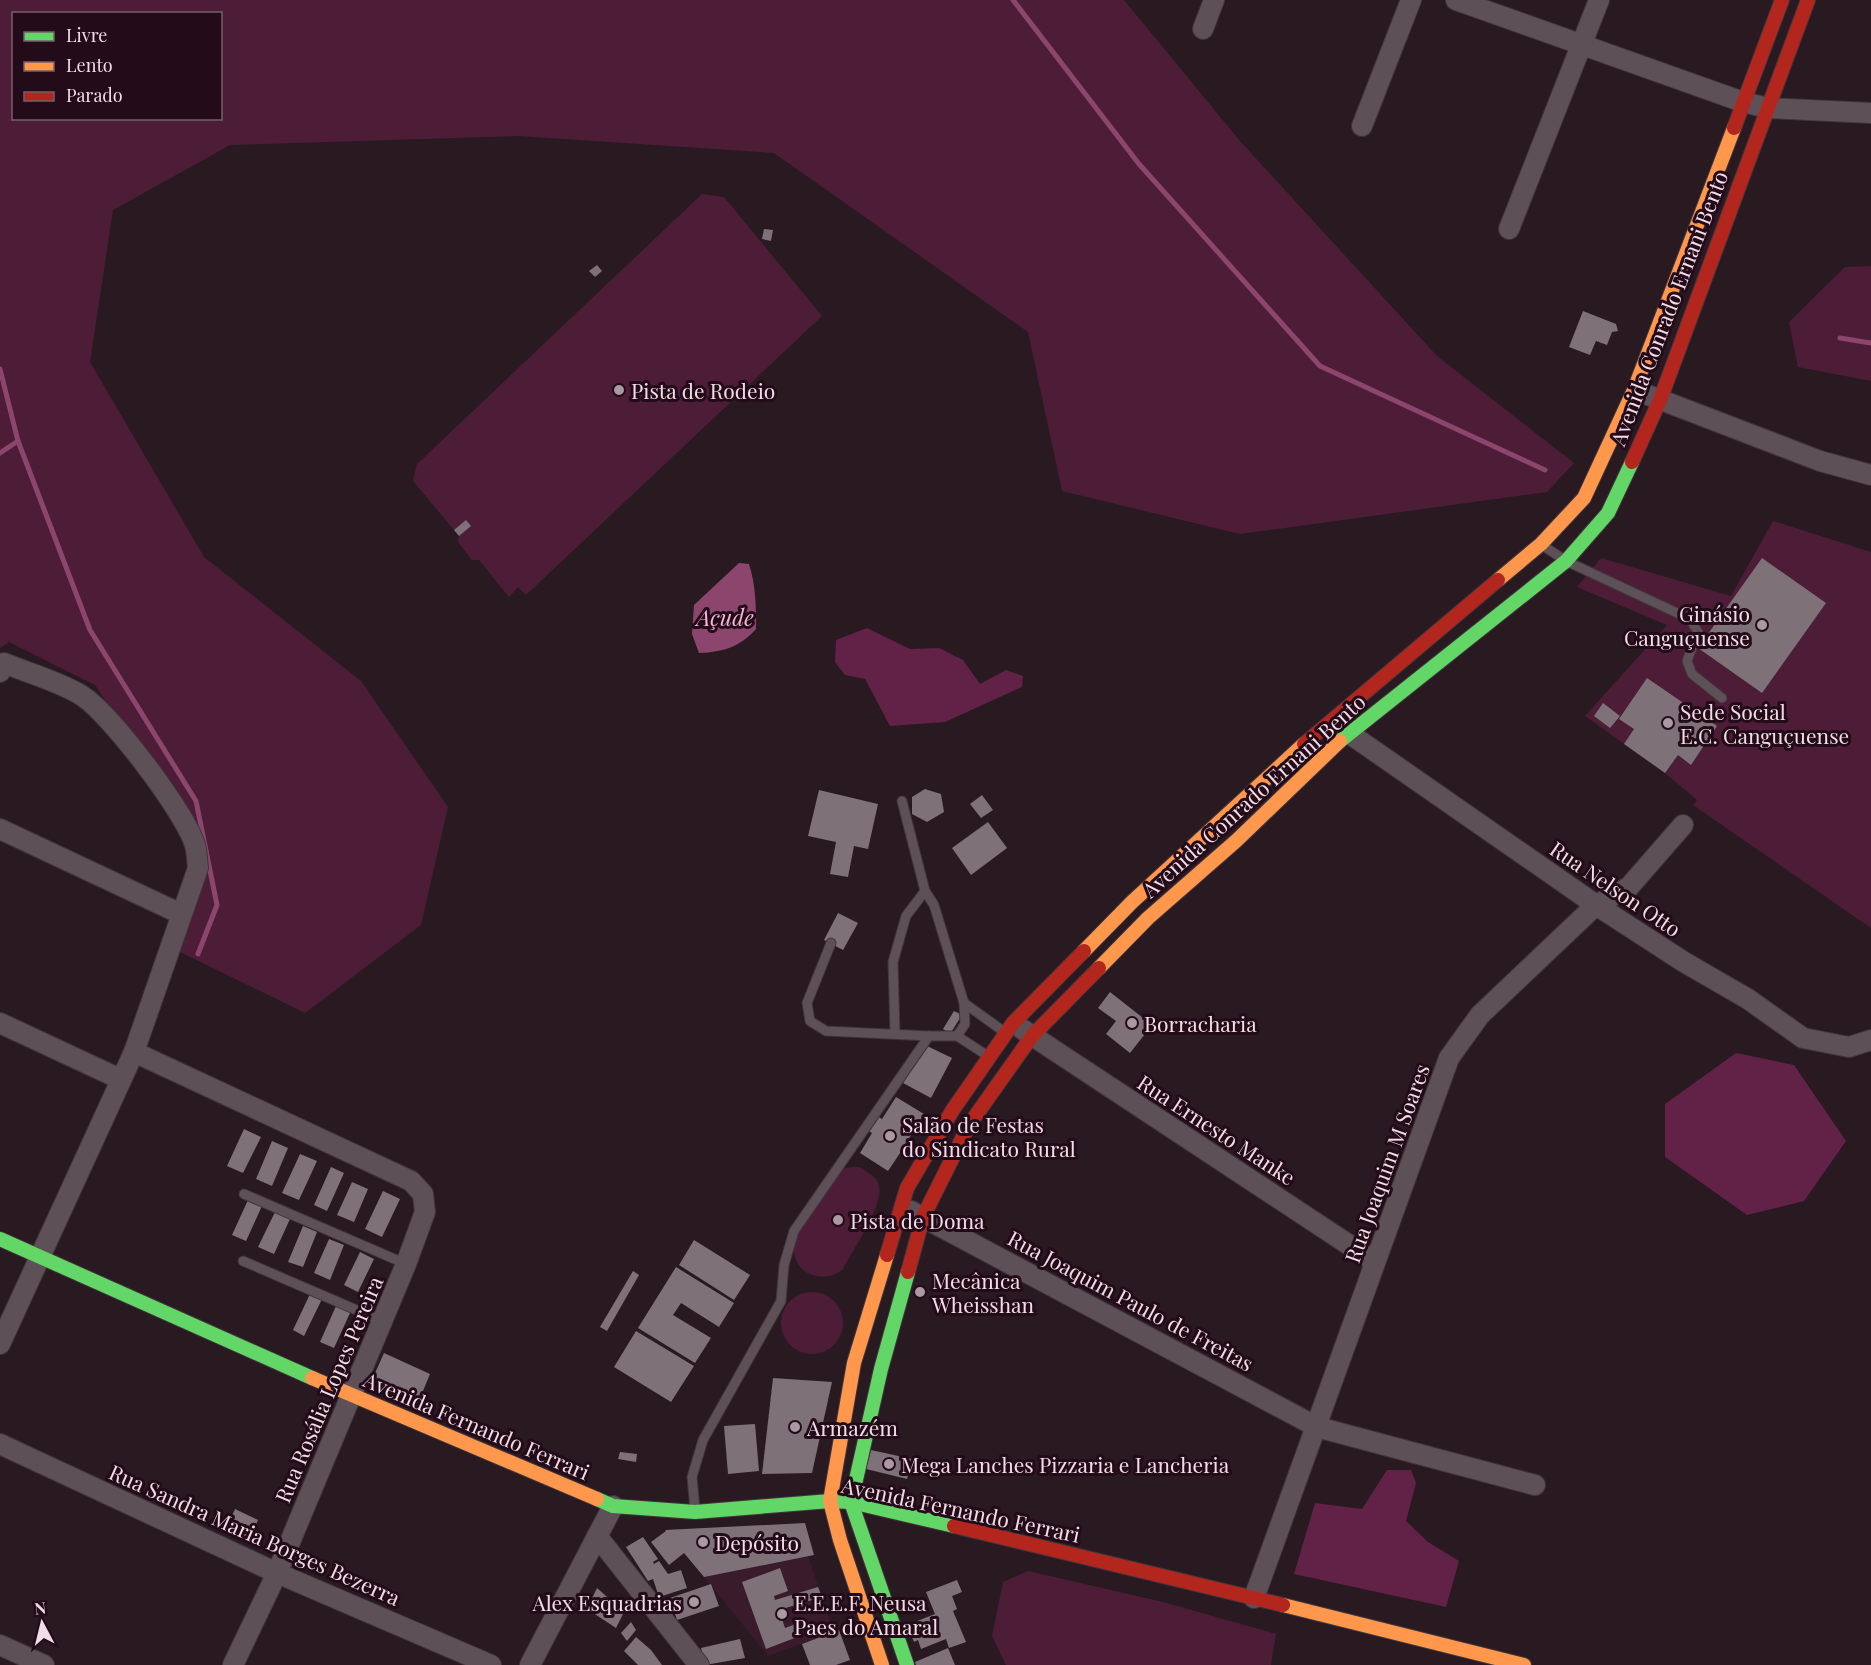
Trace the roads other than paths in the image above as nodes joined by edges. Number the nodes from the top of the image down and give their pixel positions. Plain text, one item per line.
1 (1214, 0) edge
2 (1411, 0) edge
3 (1456, 0) edge
4 (1599, 0) edge
5 (1782, 0) edge
6 (1808, 0) edge
7 (1203, 29) dead end
8 (1581, 45) junction
9 (1743, 102) junction
10 (1768, 108) junction
11 (1871, 113) edge
12 (1362, 126) dead end
13 (1509, 229) dead end
14 (1634, 390) junction
15 (1660, 400) junction
16 (1871, 476) edge
17 (1541, 544) junction
18 (1566, 561) junction
19 (1, 664) edge
20 (1722, 698) dead end
21 (1332, 719) junction
22 (1349, 733) junction
23 (902, 801) dead end
24 (1683, 825) dead end
25 (0, 829) edge
26 (925, 891) junction
27 (1132, 902) junction
28 (1596, 905) junction
29 (181, 914) junction
30 (1148, 918) junction
31 (831, 944) dead end
32 (964, 1003) junction
33 (0, 1023) edge
34 (1009, 1027) junction
35 (895, 1033) junction
36 (929, 1036) junction
37 (957, 1036) junction
38 (1032, 1036) junction
39 (1871, 1040) edge
40 (134, 1052) junction
41 (989, 1057) junction
42 (1008, 1070) junction
43 (120, 1079) junction
44 (244, 1194) dead end
45 (901, 1205) junction
46 (923, 1216) junction
47 (0, 1239) edge
48 (40, 1257) junction
49 (243, 1261) dead end
50 (1375, 1262) junction
51 (406, 1264) junction
52 (382, 1321) junction
53 (0, 1344) edge
54 (854, 1363) junction
55 (880, 1369) junction
56 (352, 1395) junction
57 (1317, 1427) junction
58 (0, 1444) edge
59 (1535, 1485) dead end
60 (830, 1501) junction
61 (851, 1502) junction
62 (613, 1506) junction
63 (695, 1512) junction
64 (597, 1536) junction
65 (278, 1573) junction
66 (1254, 1598) junction
67 (0, 1644) edge
68 (1485, 1661) edge
69 (44, 1665) edge
70 (233, 1665) edge
71 (491, 1665) edge
72 (530, 1665) edge
73 (699, 1665) edge
74 (882, 1665) edge
75 (907, 1665) edge
76 (1524, 1665) edge

1 - 7 street
2 - 12 street
3 - 8 street
4 - 8 street
5 - 9 street, Avenida Conrado Ernani Bento
6 - 10 street, Avenida Conrado Ernani Bento
8 - 9 street
8 - 13 street
9 - 10 street
9 - 14 street, Avenida Conrado Ernani Bento
10 - 11 street
10 - 15 street, Avenida Conrado Ernani Bento
14 - 15 street
14 - 17 street, Avenida Conrado Ernani Bento
15 - 16 street
15 - 18 street, Avenida Conrado Ernani Bento
17 - 18 lane
17 - 21 street, Avenida Conrado Ernani Bento
18 - 20 lane
18 - 22 street, Avenida Conrado Ernani Bento
19 - 29 street
21 - 22 street, Rua Nelson Otto
21 - 27 street, Avenida Conrado Ernani Bento
22 - 28 street, Rua Nelson Otto
22 - 30 street, Avenida Conrado Ernani Bento
23 - 26 lane
24 - 28 street, Rua Joaquim M Soares
25 - 29 street
26 - 32 lane
26 - 35 lane
27 - 30 street
27 - 34 street, Avenida Conrado Ernani Bento
28 - 39 street, Rua Nelson Otto
28 - 50 street, Rua Joaquim M Soares
29 - 40 street
30 - 38 street, Avenida Conrado Ernani Bento
31 - 35 lane
32 - 34 lane
32 - 37 lane
33 - 43 street
34 - 38 street, Rua Ernesto Manke
34 - 41 street, Avenida Conrado Ernani Bento
35 - 36 lane
36 - 37 lane
36 - 63 lane
37 - 41 lane
38 - 42 street, Avenida Conrado Ernani Bento
38 - 50 street, Rua Ernesto Manke
40 - 43 street
40 - 51 street, Rua Rosália Lopes Pereira
41 - 42 lane
41 - 45 street, Avenida Conrado Ernani Bento
42 - 46 street, Avenida Conrado Ernani Bento
43 - 48 street
44 - 51 lane
45 - 46 street, Rua Joaquim Paulo de Freitas
45 - 54 street, Avenida Conrado Ernani Bento
46 - 55 street, Avenida Conrado Ernani Bento
46 - 57 street, Rua Joaquim Paulo de Freitas
47 - 48 street, Avenida Fernando Ferrari
48 - 53 street
48 - 56 street, Avenida Fernando Ferrari
49 - 52 lane
50 - 57 street, Rua Joaquim M Soares
51 - 52 street, Rua Rosália Lopes Pereira
52 - 56 street, Rua Rosália Lopes Pereira
54 - 55 street
54 - 60 street, Avenida Conrado Ernani Bento
55 - 61 street, Avenida Conrado Ernani Bento
56 - 62 street, Avenida Fernando Ferrari
56 - 65 street, Rua Rosália Lopes Pereira
57 - 59 street, Rua Joaquim Paulo de Freitas
57 - 66 street, Rua Joaquim M Soares
58 - 65 street, Rua Sandra Maria Borges Bezerra
60 - 61 street, Avenida Fernando Ferrari
60 - 63 street, Avenida Fernando Ferrari
60 - 74 street, Avenida Conrado Ernani Bento
61 - 66 street, Avenida Fernando Ferrari
61 - 75 street
62 - 63 street, Avenida Fernando Ferrari
62 - 64 street
64 - 72 street
64 - 73 street
65 - 70 street, Rua Rosália Lopes Pereira
65 - 71 street, Rua Sandra Maria Borges Bezerra
66 - 68 street, Avenida Fernando Ferrari
67 - 69 street
68 - 76 street, Avenida Fernando Ferrari

